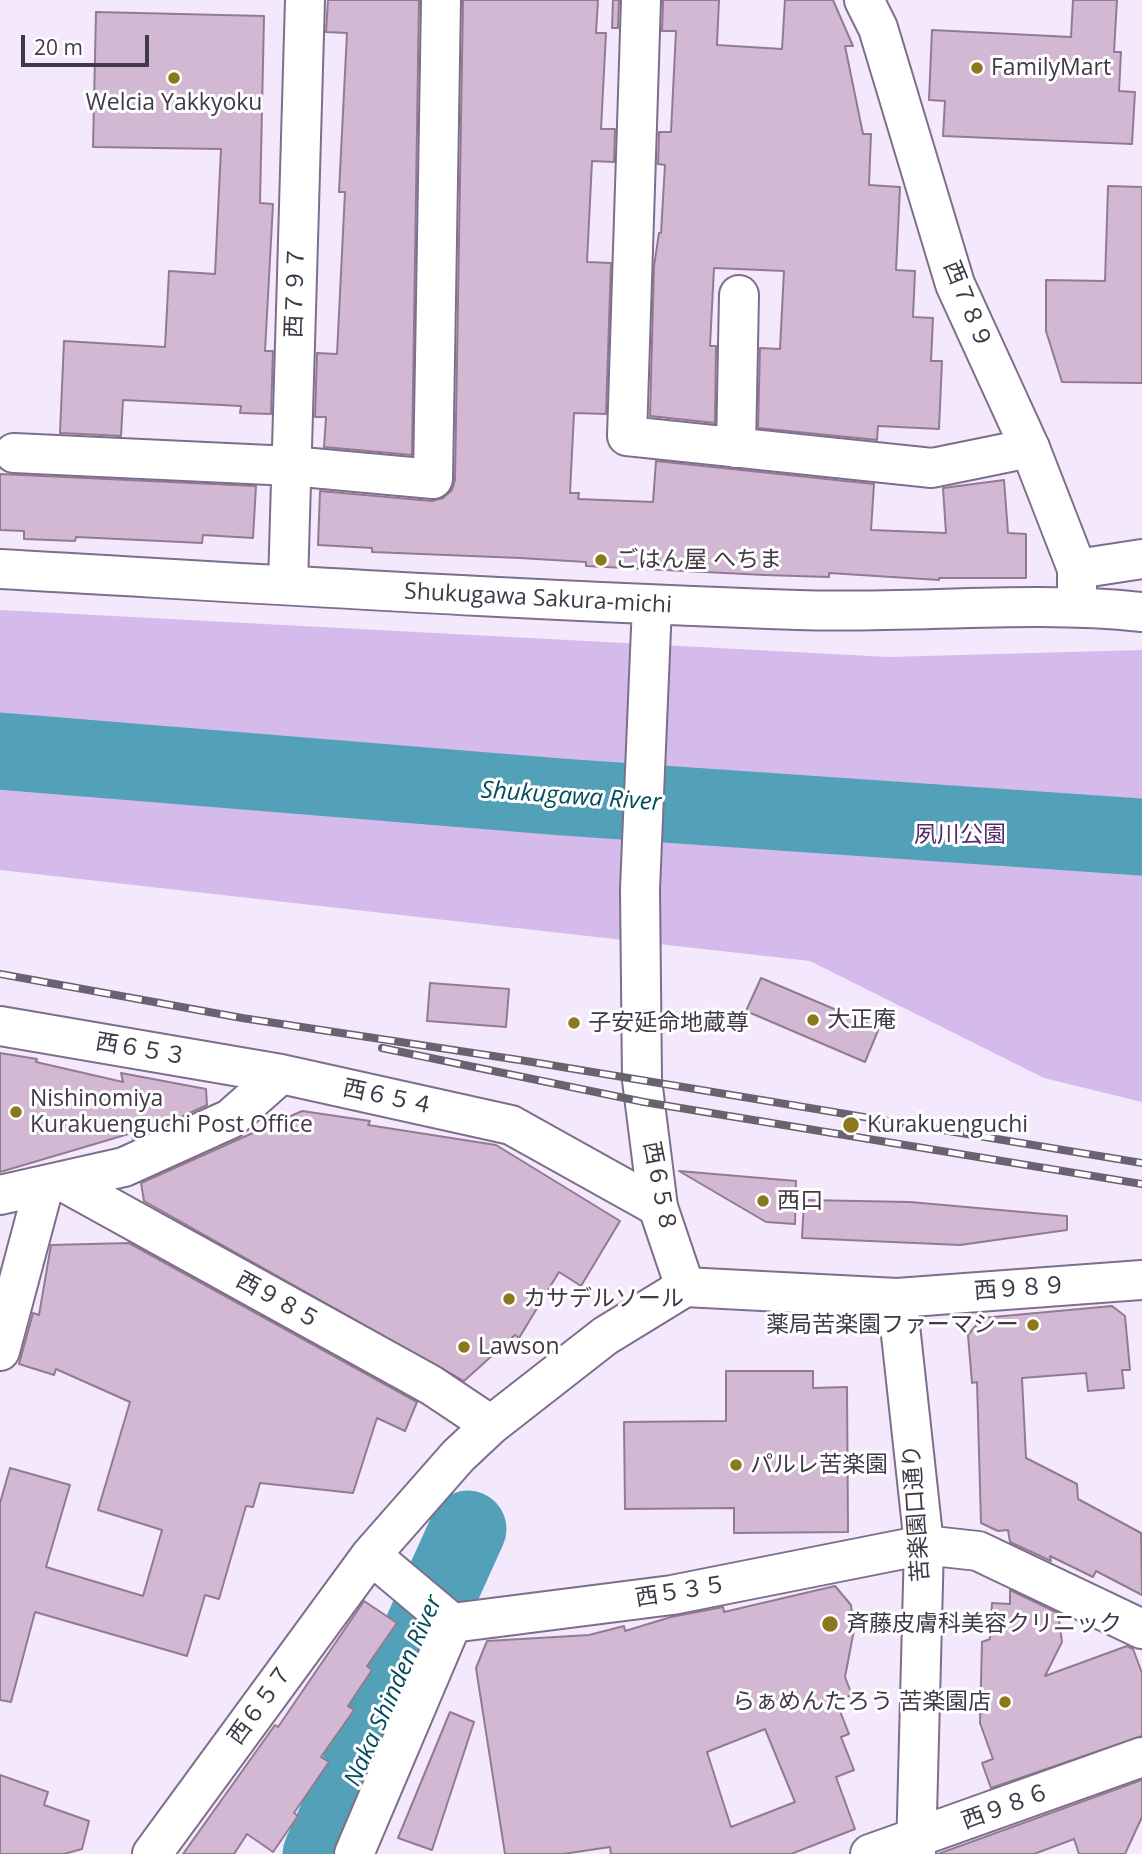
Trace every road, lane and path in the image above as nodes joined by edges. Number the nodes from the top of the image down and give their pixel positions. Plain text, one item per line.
1 (305, 0) edge
2 (440, 0) edge
3 (641, 0) edge
4 (864, 0) edge
5 (739, 295) dead end
6 (736, 448) junction
7 (1030, 448) junction
8 (14, 453) dead end
9 (291, 466) junction
10 (1142, 559) edge
11 (0, 569) edge
12 (288, 585) junction
13 (1077, 587) junction
14 (652, 605) junction
15 (1142, 612) edge
16 (0, 1026) edge
17 (281, 1074) junction
18 (53, 1183) junction
19 (0, 1195) edge
20 (658, 1207) junction
21 (1142, 1280) edge
22 (685, 1287) junction
23 (897, 1298) junction
24 (0, 1351) edge
25 (491, 1425) junction
26 (924, 1545) junction
27 (371, 1555) junction
28 (447, 1617) junction
29 (1142, 1629) edge
30 (1142, 1757) edge
31 (917, 1846) edge
32 (360, 1852) edge
33 (152, 1854) edge
34 (870, 1854) edge

1 - 9 street, 西７９７
2 - 9 street
3 - 6 street
4 - 7 street, 西７８９
5 - 6 street
6 - 7 street
7 - 13 street, 西７８９
8 - 9 street
9 - 12 street, 西７９７
10 - 13 street
11 - 12 street, Shukugawa Sakura-michi
12 - 14 street, Shukugawa Sakura-michi
13 - 14 street, Shukugawa Sakura-michi
13 - 15 street
14 - 20 street, 西６５８
16 - 17 street, 西６５３
17 - 18 street
17 - 20 street, 西６５４
18 - 19 street
18 - 24 street
18 - 25 street, 西９８５
20 - 22 street, 西６５８
21 - 23 street, 西９８９
22 - 23 street, 西９８９
22 - 25 street
23 - 26 street, 苦楽園口通り
25 - 27 street
26 - 28 street, 西５３５
26 - 29 street, 西５３５
26 - 31 street, 苦楽園口通り
27 - 28 street
27 - 33 street, 西６５７
28 - 32 street
30 - 31 street, 西９８６
31 - 34 street, 西９８６

